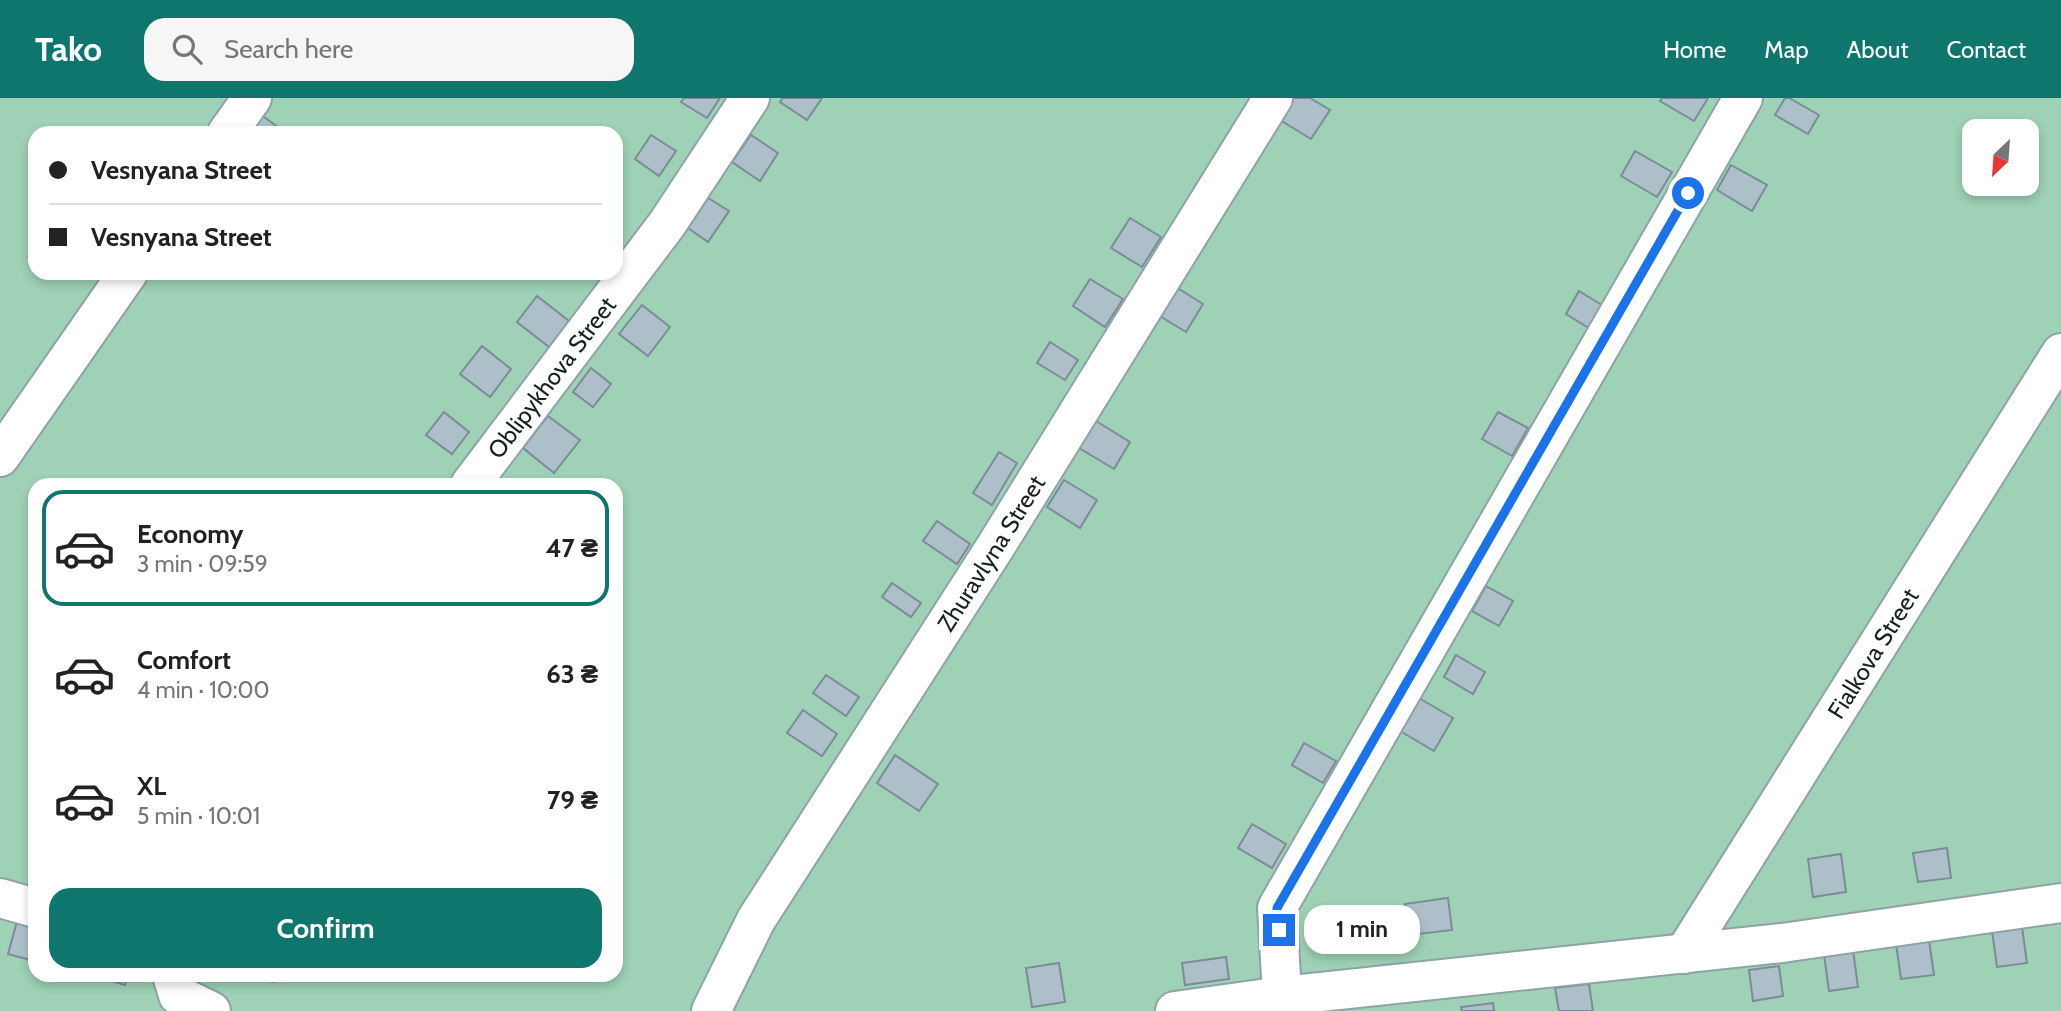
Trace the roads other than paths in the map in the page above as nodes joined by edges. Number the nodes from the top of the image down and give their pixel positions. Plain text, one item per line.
1 (252, 98) edge
2 (751, 98) edge
3 (1273, 98) edge
4 (1743, 98) edge
5 (232, 126) edge
6 (123, 280) edge
7 (2061, 352) edge
8 (0, 457) edge
9 (475, 478) edge
10 (0, 898) edge
11 (2061, 903) edge
12 (28, 906) edge
13 (1684, 954) junction
14 (175, 982) edge
15 (1283, 1004) edge
16 (211, 1011) edge
17 (711, 1011) edge
18 (1175, 1011) edge

1 - 5 lane
2 - 9 lane, Oblipykhova Street
3 - 17 lane, Zhuravlyna Street
4 - 15 lane
6 - 8 lane
7 - 13 lane, Fialkova Street
10 - 12 lane
11 - 13 lane
13 - 15 lane
14 - 16 lane
15 - 18 lane

